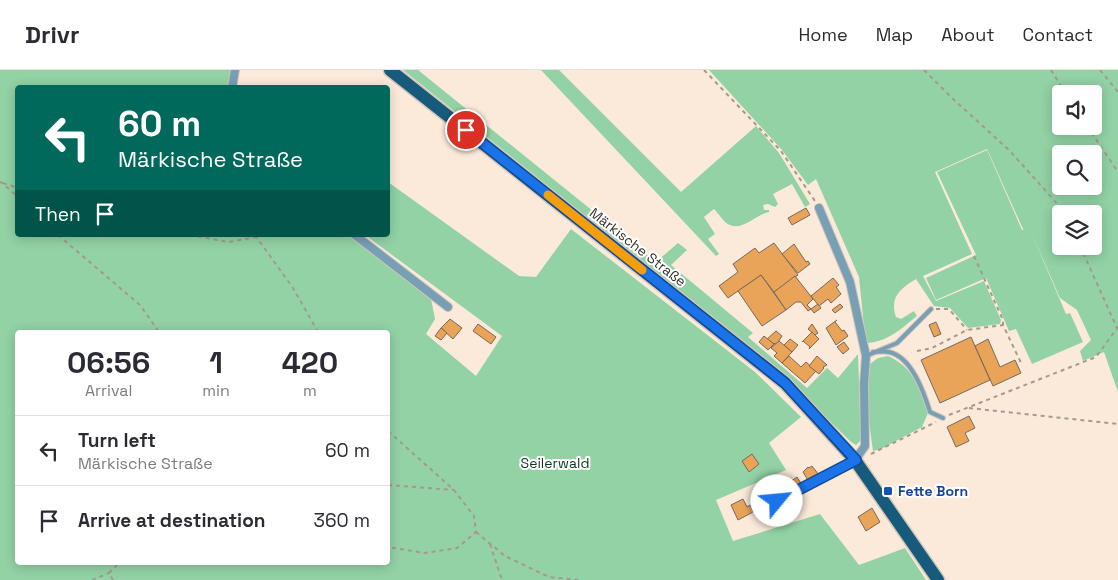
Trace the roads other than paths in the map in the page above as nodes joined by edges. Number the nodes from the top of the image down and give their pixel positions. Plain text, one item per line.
1 (235, 70) edge
2 (390, 70) edge
3 (232, 85) edge
4 (819, 208) road end
5 (358, 237) edge
6 (448, 307) dead end
7 (931, 309) road end
8 (870, 354) junction
9 (943, 418) road end
10 (858, 463) junction
11 (760, 510) dead end
12 (938, 580) edge

1 - 3 street
2 - 10 main road, Märkische Straße
4 - 8 street
5 - 6 street
7 - 8 lane
8 - 9 lane
8 - 10 street
10 - 11 lane
10 - 12 main road, Märkische Straße

